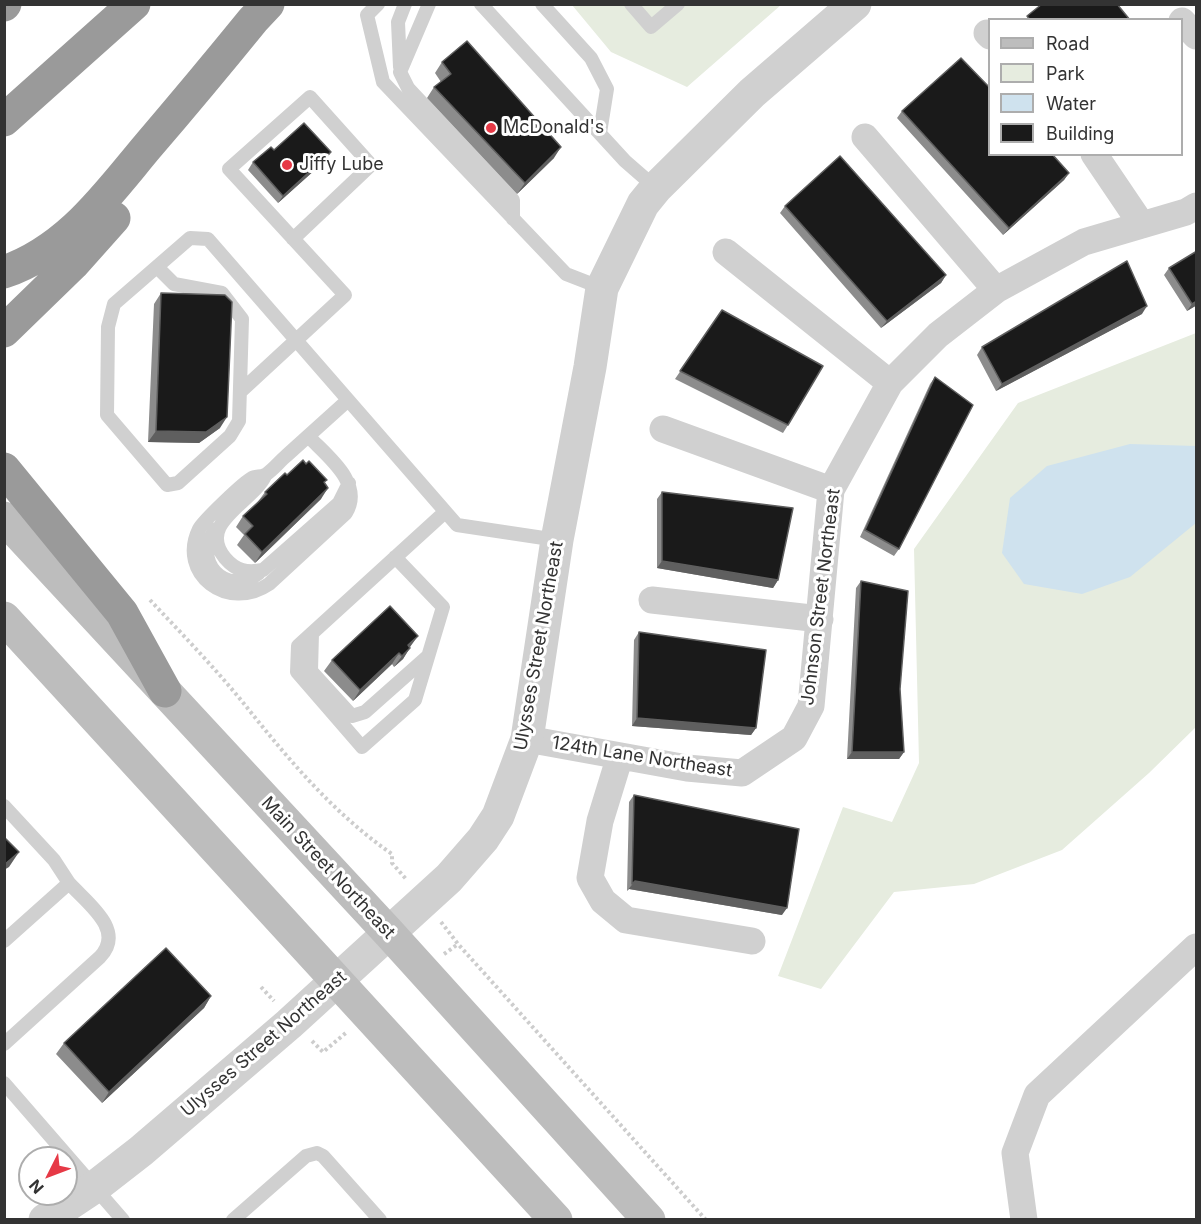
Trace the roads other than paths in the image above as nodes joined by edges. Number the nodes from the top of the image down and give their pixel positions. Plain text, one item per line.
1 (134, 4) edge
2 (268, 4) edge
3 (378, 4) edge
4 (405, 4) edge
5 (429, 4) edge
6 (481, 4) edge
7 (542, 4) edge
8 (631, 4) edge
9 (678, 4) edge
10 (855, 4) edge
11 (1166, 4) edge
12 (1179, 18) edge
13 (1183, 22) edge
14 (1197, 36) edge
15 (400, 72) junction
16 (179, 109) junction
17 (4, 120) edge
18 (600, 134) junction
19 (865, 137) dead end
20 (1095, 156) edge
21 (656, 188) junction
22 (1197, 206) edge
23 (513, 219) junction
24 (1142, 225) junction
25 (293, 239) junction
26 (726, 252) dead end
27 (157, 267) junction
28 (4, 272) edge
29 (602, 288) junction
30 (996, 290) junction
31 (4, 332) edge
32 (295, 341) junction
33 (890, 383) junction
34 (240, 392) junction
35 (347, 401) junction
36 (663, 429) dead end
37 (308, 436) junction
38 (4, 469) edge
39 (264, 476) junction
40 (349, 483) junction
41 (831, 490) junction
42 (445, 512) junction
43 (4, 518) edge
44 (557, 540) junction
45 (395, 557) junction
46 (652, 600) dead end
47 (4, 618) edge
48 (820, 619) junction
49 (312, 633) junction
50 (428, 656) junction
51 (165, 691) junction
52 (527, 739) junction
53 (784, 745) joint
54 (620, 756) junction
55 (4, 806) edge
56 (69, 884) junction
57 (389, 933) junction
58 (4, 941) edge
59 (752, 941) dead end
60 (1197, 947) edge
61 (338, 979) junction
62 (4, 1044) edge
63 (4, 1083) edge
64 (96, 1186) junction
65 (45, 1220) edge
66 (123, 1220) edge
67 (233, 1220) edge
68 (380, 1220) edge
69 (556, 1220) edge
70 (649, 1220) edge
71 (1024, 1220) edge

1 - 17 highway
2 - 16 highway
3 - 23 lane
4 - 15 lane
5 - 15 lane
6 - 18 lane
7 - 18 lane
8 - 9 lane
10 - 21 street, Ulysses Street Northeast
11 - 12 street
13 - 14 street
15 - 23 lane
16 - 28 highway
16 - 31 highway
18 - 21 lane
19 - 30 street
20 - 24 street
21 - 29 street, Ulysses Street Northeast
22 - 24 street, Johnson Street Northeast
23 - 29 lane
24 - 30 street, Johnson Street Northeast
25 - 25 lane
25 - 32 lane
26 - 33 street
27 - 32 lane
27 - 34 lane
27 - 34 lane
29 - 44 street, Ulysses Street Northeast
30 - 33 street, Johnson Street Northeast
32 - 34 lane
32 - 35 lane
33 - 41 street, Johnson Street Northeast
35 - 37 lane
35 - 42 lane
36 - 41 street
37 - 39 lane
37 - 40 lane
38 - 51 highway
39 - 40 lane
39 - 40 lane
41 - 48 street, Johnson Street Northeast
42 - 44 lane
42 - 45 lane
43 - 51 main road, Main Street Northeast
44 - 52 street, Ulysses Street Northeast
45 - 49 lane
45 - 50 lane
46 - 48 street
47 - 61 main road
48 - 53 street, Johnson Street Northeast
49 - 50 lane
49 - 50 lane
51 - 57 main road, Main Street Northeast
52 - 54 street, 124th Lane Northeast
52 - 57 street, Ulysses Street Northeast
53 - 54 street, 124th Lane Northeast
54 - 59 street
55 - 56 lane
56 - 58 lane
56 - 62 lane
57 - 61 street, Ulysses Street Northeast
57 - 70 main road, Main Street Northeast
60 - 71 street
61 - 64 street, Ulysses Street Northeast
61 - 69 main road
63 - 64 lane
64 - 65 street, Ulysses Street Northeast
64 - 66 lane
67 - 68 lane

